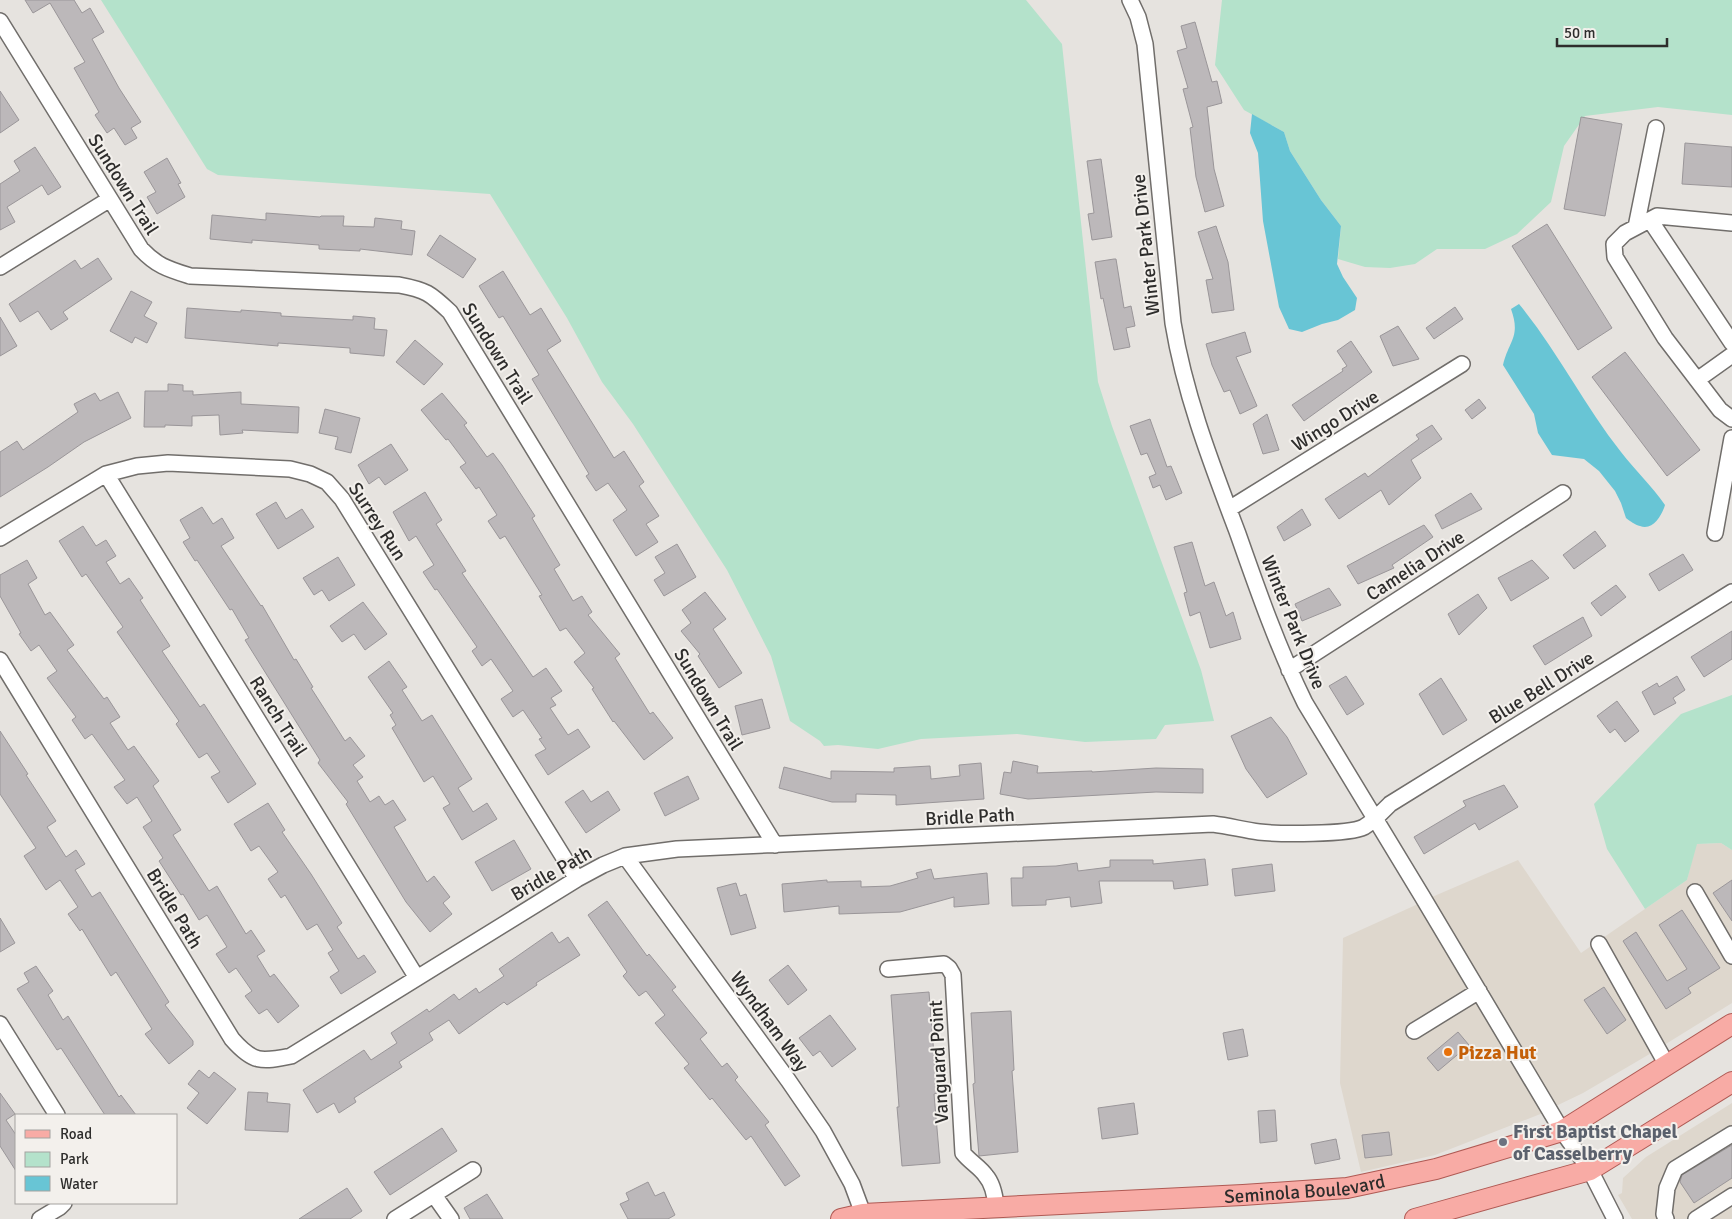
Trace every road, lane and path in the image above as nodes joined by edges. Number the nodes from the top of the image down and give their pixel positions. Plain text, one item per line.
1 (1130, 0) edge
2 (0, 21) edge
3 (6, 43) edge
4 (1656, 128) dead end
5 (110, 199) junction
6 (1650, 220) junction
7 (1732, 223) edge
8 (1636, 227) junction
9 (0, 267) edge
10 (1732, 343) edge
11 (1732, 355) edge
12 (1462, 364) dead end
13 (1697, 380) junction
14 (1732, 418) edge
15 (1732, 438) edge
16 (106, 474) junction
17 (1563, 494) dead end
18 (1229, 509) junction
19 (1716, 533) dead end
20 (0, 538) edge
21 (1732, 592) edge
22 (0, 660) edge
23 (1289, 670) junction
24 (1374, 819) junction
25 (775, 845) junction
26 (625, 856) junction
27 (577, 879) junction
28 (1696, 892) dead end
29 (1599, 944) dead end
30 (1732, 956) edge
31 (888, 969) dead end
32 (417, 978) junction
33 (1479, 991) junction
34 (0, 1024) edge
35 (1732, 1024) edge
36 (1414, 1031) dead end
37 (1667, 1065) junction
38 (1732, 1082) edge
39 (55, 1114) edge
40 (1562, 1131) junction
41 (1732, 1134) edge
42 (473, 1170) dead end
43 (1590, 1170) junction
44 (434, 1195) junction
45 (1732, 1196) edge
46 (63, 1204) edge
47 (996, 1206) junction
48 (864, 1216) edge
49 (40, 1219) edge
50 (395, 1219) edge
51 (450, 1219) edge
52 (841, 1219) edge
53 (1415, 1219) edge
54 (1616, 1219) edge
55 (1666, 1219) edge
56 (1696, 1219) edge

1 - 18 street, Winter Park Drive
2 - 3 street, Sundown Trail
3 - 5 street, Sundown Trail
4 - 8 street
5 - 9 street
5 - 25 street, Sundown Trail
6 - 7 street
6 - 8 street
6 - 10 street
8 - 13 street
11 - 13 street
12 - 18 street, Wingo Drive
13 - 14 street
15 - 19 street
16 - 20 street, Surrey Run
16 - 27 street, Surrey Run
16 - 32 street, Ranch Trail
17 - 23 street, Camelia Drive
18 - 23 street, Winter Park Drive
21 - 24 street, Blue Bell Drive
22 - 32 street, Bridle Path
23 - 24 street, Winter Park Drive
24 - 25 street, Bridle Path
24 - 33 street, Winter Park Drive
25 - 26 street, Bridle Path
26 - 27 street, Bridle Path
26 - 48 street, Wyndham Way
27 - 32 street, Bridle Path
28 - 30 street
29 - 37 street
31 - 47 street, Vanguard Point
33 - 36 street
33 - 40 street, Winter Park Drive
34 - 39 street
35 - 37 main road, Seminola Boulevard
37 - 40 main road, Seminola Boulevard
38 - 43 main road
40 - 43 street, Winter Park Drive
40 - 47 main road, Seminola Boulevard
41 - 55 street
42 - 44 street
43 - 53 main road
43 - 54 street, Winter Park Drive
44 - 50 street
44 - 51 street
45 - 56 street
46 - 49 street
47 - 48 main road, Seminola Boulevard
48 - 52 main road, Seminola Boulevard

